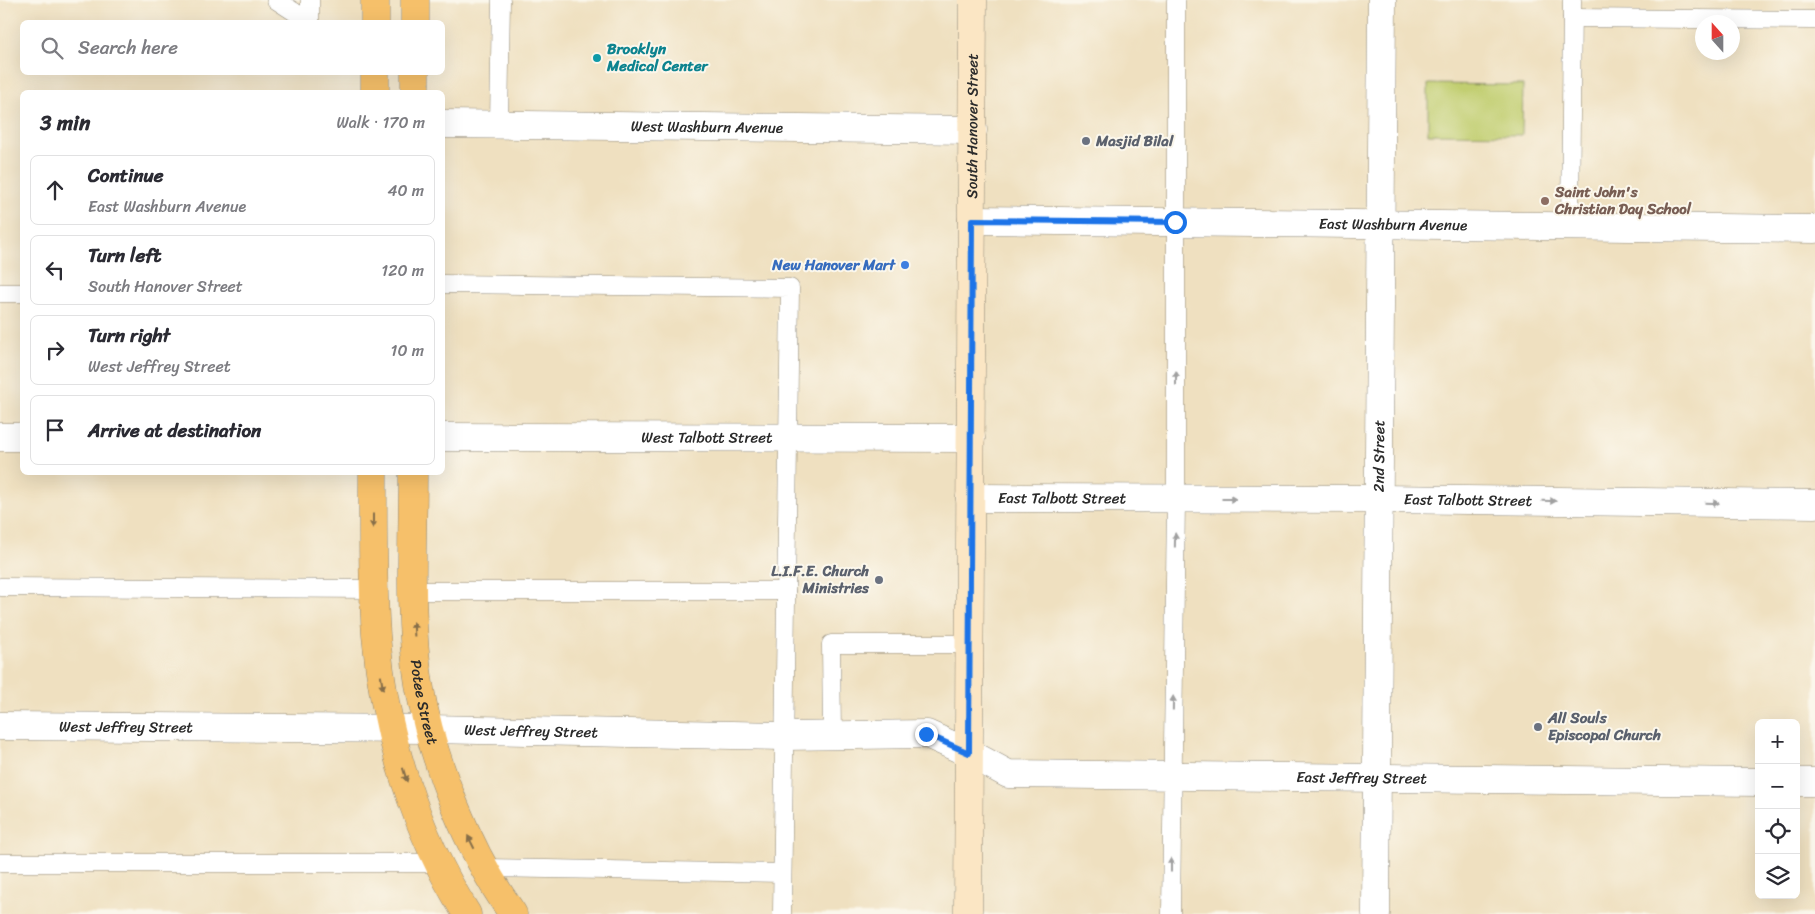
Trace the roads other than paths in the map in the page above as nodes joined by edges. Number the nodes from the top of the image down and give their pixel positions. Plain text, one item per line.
1 (276, 0) edge
2 (310, 0) edge
3 (375, 0) edge
4 (415, 0) edge
5 (501, 0) edge
6 (973, 0) edge
7 (1176, 0) edge
8 (1382, 0) edge
9 (1572, 0) edge
10 (1572, 18) junction
11 (307, 20) edge
12 (310, 20) edge
13 (375, 20) edge
14 (415, 20) edge
15 (1815, 20) edge
16 (375, 75) edge
17 (415, 75) edge
18 (375, 90) edge
19 (415, 90) edge
20 (445, 124) edge
21 (499, 124) junction
22 (973, 130) junction
23 (972, 220) junction
24 (1175, 222) junction
25 (1380, 224) junction
26 (1570, 227) junction
27 (1815, 229) edge
28 (445, 284) edge
29 (0, 293) edge
30 (20, 293) edge
31 (0, 437) edge
32 (20, 437) edge
33 (445, 438) edge
34 (788, 438) junction
35 (971, 438) junction
36 (373, 475) edge
37 (413, 475) edge
38 (970, 498) junction
39 (1176, 499) junction
40 (1378, 499) junction
41 (1815, 504) edge
42 (0, 587) edge
43 (373, 589) junction
44 (413, 591) junction
45 (786, 591) junction
46 (970, 644) junction
47 (0, 726) edge
48 (390, 729) junction
49 (429, 729) junction
50 (832, 735) junction
51 (784, 736) junction
52 (969, 753) junction
53 (1172, 776) junction
54 (1378, 778) junction
55 (1755, 782) edge
56 (1800, 782) edge
57 (1815, 782) edge
58 (0, 863) edge
59 (440, 863) junction
60 (485, 868) junction
61 (782, 873) junction
62 (467, 914) edge
63 (513, 914) edge
64 (782, 914) edge
65 (968, 914) edge
66 (1171, 914) edge
67 (1376, 914) edge

1 - 11 lane
2 - 12 lane
3 - 13 main road
4 - 14 main road
5 - 21 lane
6 - 22 main road, South Hanover Street
7 - 24 lane
8 - 25 street, 2nd Street
9 - 10 lane
10 - 15 lane
10 - 26 lane
16 - 18 main road
17 - 19 main road
20 - 21 street, West Washburn Avenue
21 - 22 street, West Washburn Avenue
22 - 23 main road, South Hanover Street
23 - 24 street, East Washburn Avenue
23 - 35 main road, South Hanover Street
24 - 25 street, East Washburn Avenue
39 -> 24 lane
25 - 26 street, East Washburn Avenue
25 - 40 street, 2nd Street
26 - 27 street, East Washburn Avenue
28 - 34 lane
29 - 30 lane
31 - 32 street
33 - 34 street, West Talbott Street
34 - 35 street, West Talbott Street
34 - 45 lane
35 - 38 main road, South Hanover Street
36 -> 43 main road
37 - 44 main road, Potee Street
38 - 39 street, East Talbott Street
38 - 46 main road, South Hanover Street
39 -> 40 street, East Talbott Street
53 -> 39 lane
40 -> 41 street, East Talbott Street
40 - 54 street, 2nd Street
42 - 43 lane
43 -> 48 main road
44 - 45 lane
49 -> 44 main road, Potee Street
45 - 51 lane
46 - 50 lane
46 - 52 main road, South Hanover Street
47 - 48 street, West Jeffrey Street
48 - 49 street, West Jeffrey Street
48 -> 59 main road
49 - 51 street, West Jeffrey Street
60 -> 49 main road, Potee Street
50 - 51 street, West Jeffrey Street
50 - 52 street, West Jeffrey Street
51 - 61 lane
52 - 53 street, East Jeffrey Street
52 - 65 main road, South Hanover Street
53 - 54 street, East Jeffrey Street
66 -> 53 lane
54 - 55 street, East Jeffrey Street
54 - 67 street, 2nd Street
56 - 57 street
58 - 59 lane
59 - 62 main road
60 - 61 lane
60 - 63 main road, Potee Street
61 - 64 lane

